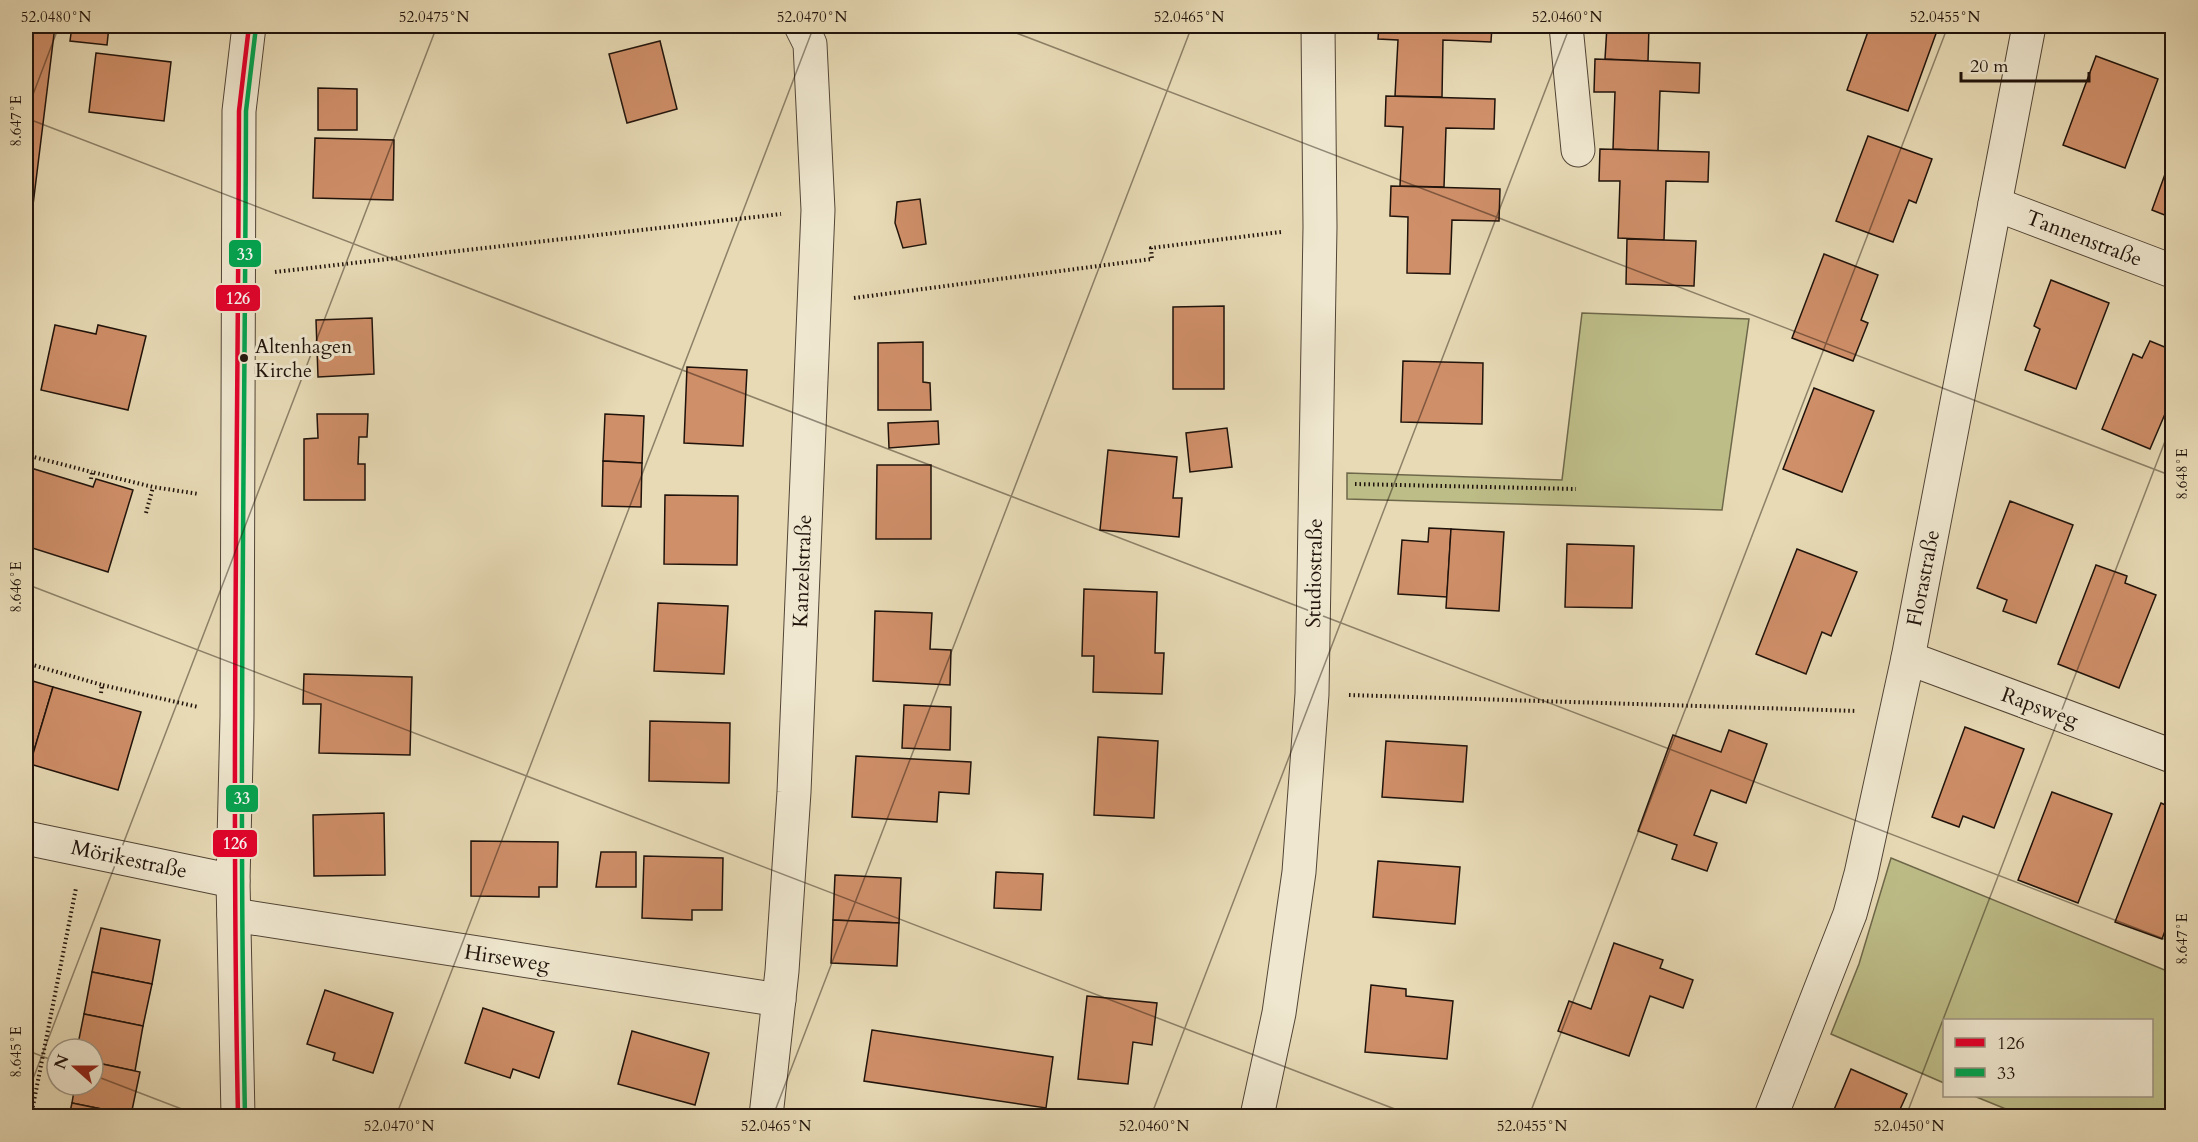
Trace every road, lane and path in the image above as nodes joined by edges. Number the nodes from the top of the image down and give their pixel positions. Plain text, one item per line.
1 (249, 26) edge
2 (801, 26) edge
3 (1318, 26) edge
4 (1566, 26) edge
5 (2029, 26) edge
6 (1578, 150) dead end
7 (1995, 204) junction
8 (818, 210) junction
9 (1320, 228) junction
10 (2172, 271) edge
11 (239, 276) junction
12 (814, 303) junction
13 (26, 455) edge
14 (92, 472) junction
15 (91, 479) dead end
16 (1316, 483) junction
17 (153, 487) junction
18 (1576, 489) dead end
19 (237, 496) junction
20 (146, 513) dead end
21 (1908, 658) junction
22 (26, 663) edge
23 (102, 685) junction
24 (101, 693) dead end
25 (1312, 694) junction
26 (1897, 712) junction
27 (237, 717) junction
28 (2172, 756) edge
29 (26, 838) edge
30 (84, 849) junction
31 (233, 881) junction
32 (234, 915) junction
33 (779, 1000) junction
34 (31, 1116) edge
35 (238, 1116) edge
36 (766, 1116) edge
37 (1257, 1116) edge
38 (1771, 1116) edge

1 - 11 street
2 - 8 street, Kanzelstraße
3 - 9 street, Studiostraße
4 - 6 street
5 - 7 street, Florastraße
7 - 10 street, Tannenstraße
7 - 21 street, Florastraße
8 - 11 path
8 - 12 street, Kanzelstraße
9 - 12 path
9 - 16 street, Studiostraße
11 - 19 street
12 - 33 street, Kanzelstraße
13 - 14 path
14 - 15 path
14 - 17 path
16 - 18 path
16 - 25 street, Studiostraße
17 - 19 path
17 - 20 path
19 - 27 street
21 - 26 street, Florastraße
21 - 28 street, Rapsweg
22 - 23 path
23 - 24 path
23 - 27 path
25 - 26 path
25 - 37 street, Studiostraße
26 - 38 street, Florastraße
27 - 31 street
29 - 30 street, Mörikestraße
30 - 31 street, Mörikestraße
30 - 34 path
31 - 32 street
32 - 33 street, Hirseweg
32 - 35 street
33 - 36 street, Kanzelstraße

